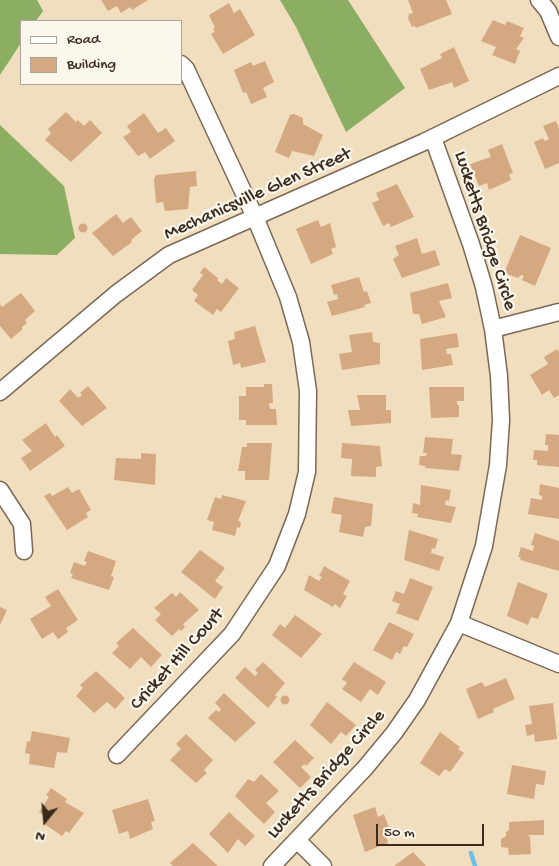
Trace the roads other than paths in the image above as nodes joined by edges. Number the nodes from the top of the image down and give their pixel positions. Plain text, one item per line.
1 (539, 0) edge
2 (559, 37) edge
3 (182, 65) edge
4 (559, 76) edge
5 (433, 138) junction
6 (254, 217) junction
7 (559, 312) edge
8 (493, 329) junction
9 (0, 392) edge
10 (0, 490) edge
11 (24, 551) dead end
12 (459, 623) junction
13 (559, 664) edge
14 (117, 755) dead end
15 (297, 840) junction
16 (272, 866) edge
17 (324, 866) edge

1 - 2 street
3 - 6 street, Cricket Hill Court
4 - 5 street, Mechanicsville Glen Street
5 - 6 street, Mechanicsville Glen Street
5 - 8 street, Lucketts Bridge Circle
6 - 9 street, Mechanicsville Glen Street
6 - 14 street, Cricket Hill Court
7 - 8 street
8 - 12 street, Lucketts Bridge Circle
10 - 11 street
12 - 13 street
12 - 15 street, Lucketts Bridge Circle
15 - 16 street, Lucketts Bridge Circle
15 - 17 street

